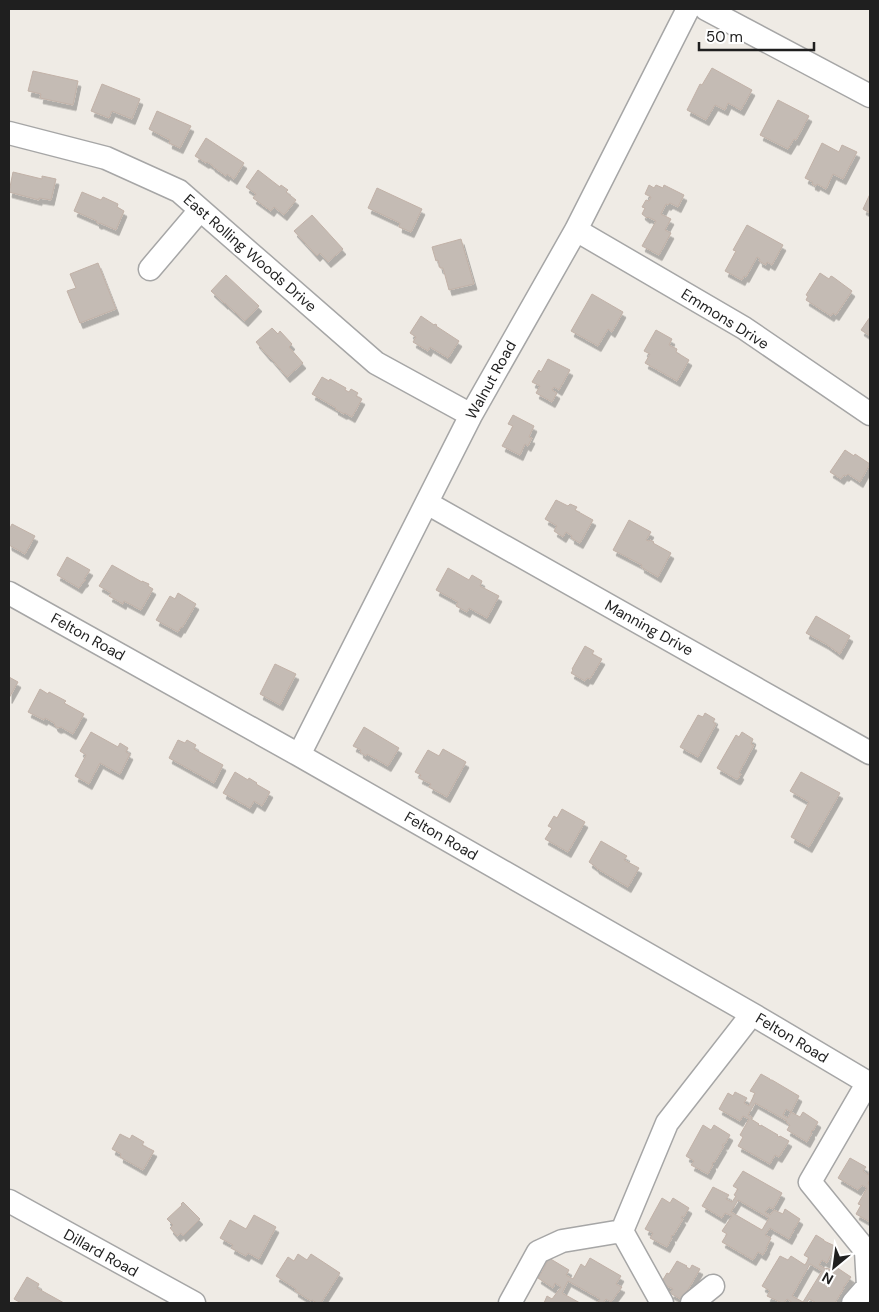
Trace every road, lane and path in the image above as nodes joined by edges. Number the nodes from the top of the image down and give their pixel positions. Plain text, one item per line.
1 (688, 9) edge
2 (706, 9) edge
3 (870, 96) edge
4 (9, 133) edge
5 (200, 210) junction
6 (576, 230) junction
7 (150, 269) dead end
8 (870, 414) edge
9 (471, 415) junction
10 (427, 503) junction
11 (9, 593) edge
12 (870, 753) edge
13 (299, 755) junction
14 (752, 1014) junction
15 (869, 1083) edge
16 (9, 1201) edge
17 (622, 1231) junction
18 (712, 1286) dead end
19 (194, 1303) edge
20 (510, 1303) edge
21 (662, 1303) edge
22 (692, 1303) edge
23 (853, 1303) edge

1 - 6 street, Walnut Road
2 - 3 street
4 - 5 street, East Rolling Woods Drive
5 - 7 street
5 - 9 street, East Rolling Woods Drive
6 - 8 street, Emmons Drive
6 - 9 street, Walnut Road
9 - 10 street, Walnut Road
10 - 12 street, Manning Drive
10 - 13 street, Walnut Road
11 - 13 street, Felton Road
13 - 14 street, Felton Road
14 - 15 street, Felton Road
14 - 17 street
15 - 23 street
16 - 19 street, Dillard Road
17 - 20 street
17 - 21 street
18 - 22 street

